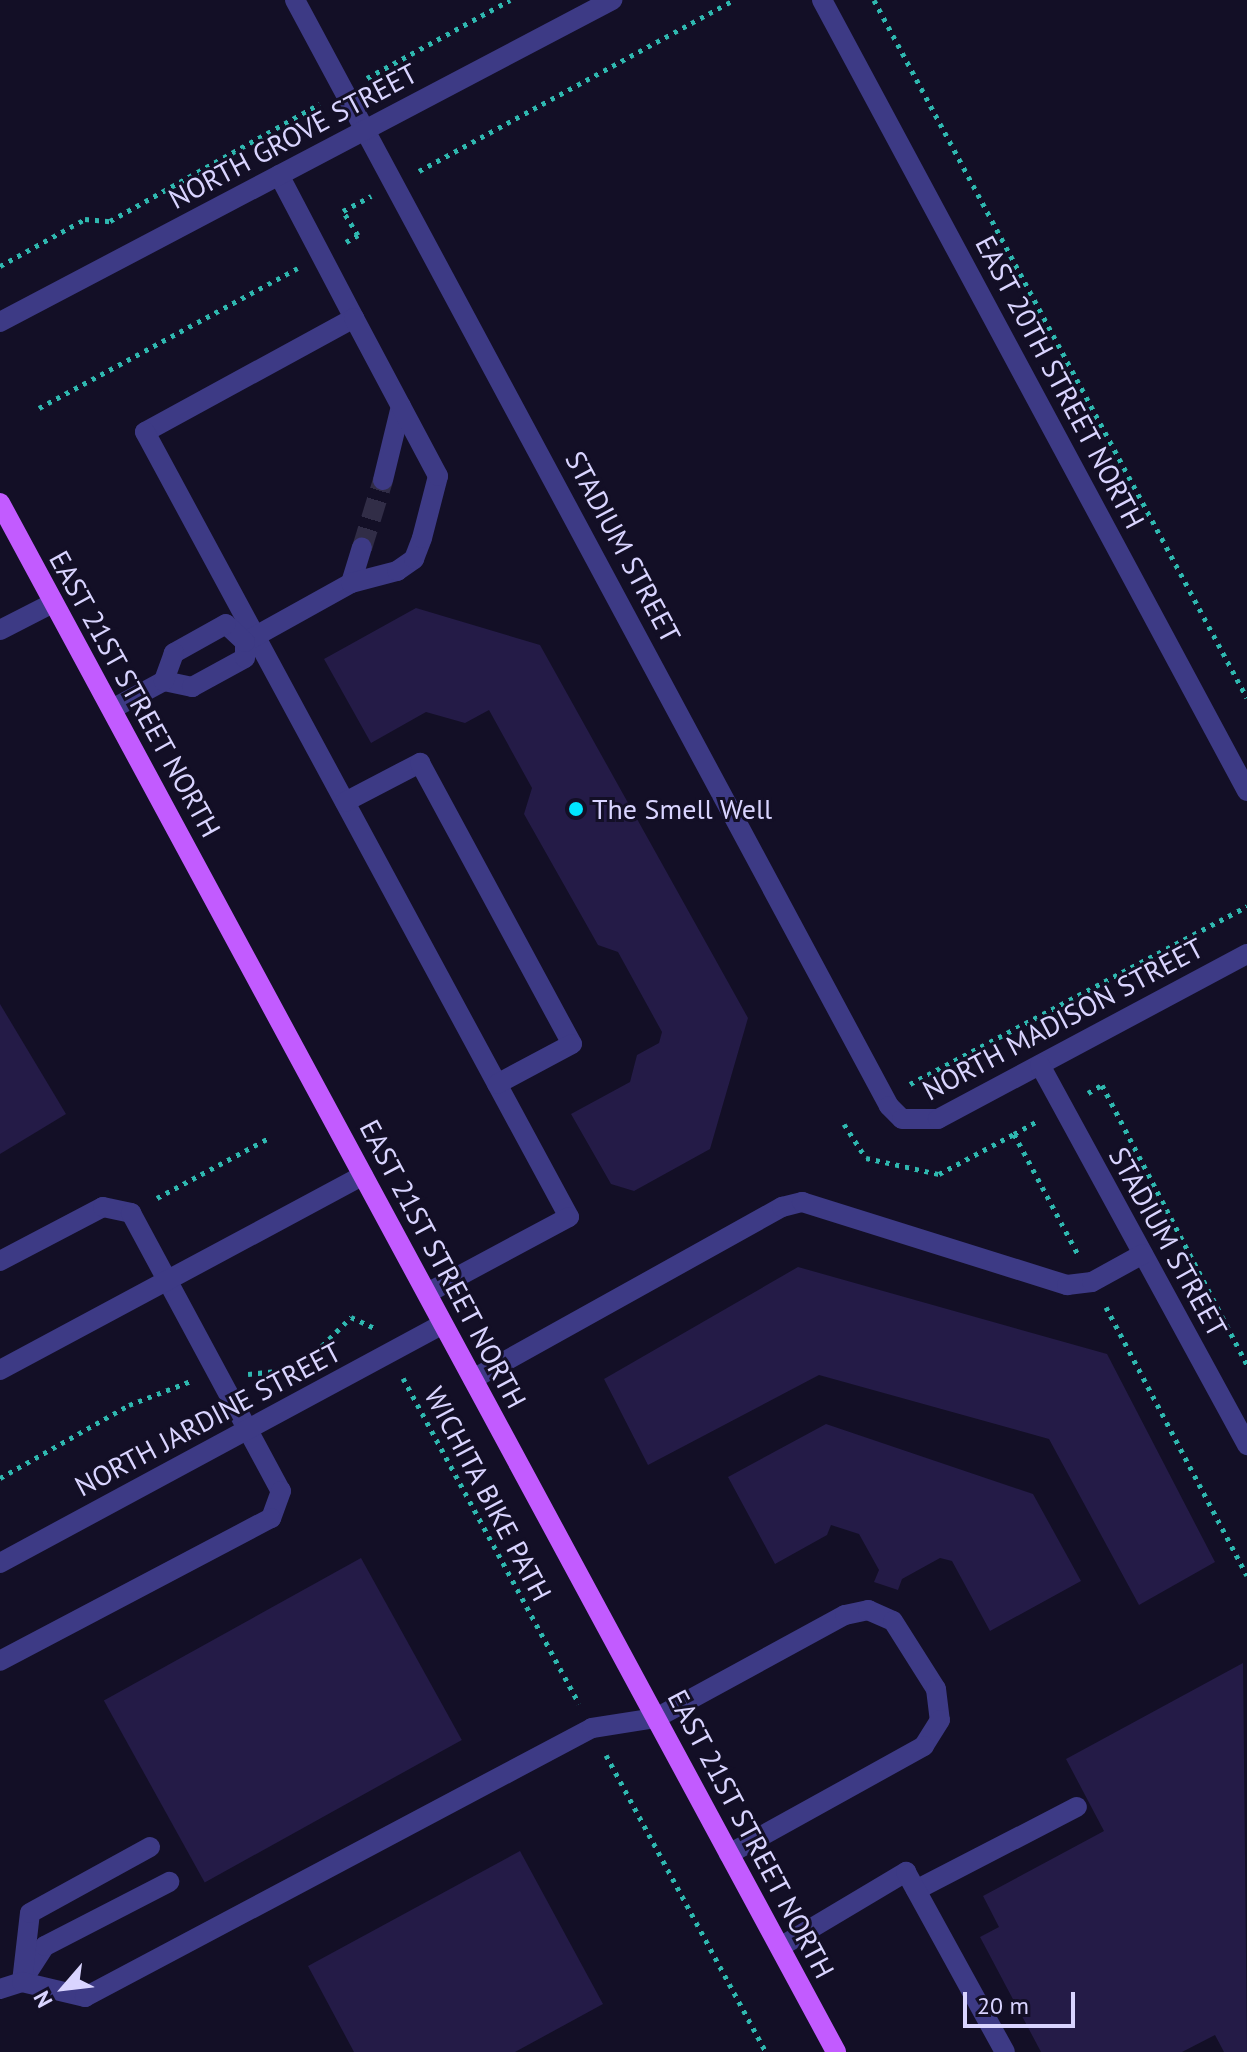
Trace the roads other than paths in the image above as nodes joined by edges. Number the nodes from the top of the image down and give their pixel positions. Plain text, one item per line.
1 (295, 0) edge
2 (612, 0) edge
3 (822, 0) edge
4 (366, 130) junction
5 (279, 175) junction
6 (354, 318) junction
7 (0, 322) edge
8 (401, 406) junction
9 (383, 480) tunnel mouth
10 (0, 503) edge
11 (362, 548) tunnel mouth
12 (351, 583) junction
13 (53, 603) junction
14 (0, 630) edge
15 (250, 640) junction
16 (164, 681) junction
17 (112, 709) junction
18 (1247, 791) edge
19 (345, 802) junction
20 (1247, 954) edge
21 (1040, 1065) junction
22 (497, 1084) junction
23 (902, 1119) joint
24 (363, 1175) junction
25 (1143, 1254) junction
26 (0, 1261) edge
27 (170, 1279) junction
28 (427, 1293) junction
29 (443, 1324) junction
30 (0, 1370) edge
31 (473, 1379) junction
32 (250, 1428) junction
33 (1247, 1445) edge
34 (0, 1563) edge
35 (0, 1661) edge
36 (656, 1718) junction
37 (1077, 1807) dead end
38 (150, 1847) dead end
39 (729, 1854) junction
40 (169, 1882) dead end
41 (916, 1890) junction
42 (780, 1947) junction
43 (22, 1982) junction
44 (0, 1989) edge
45 (836, 2052) edge
46 (1005, 2052) edge

1 - 4 street, STADIUM STREET
2 - 4 street, NORTH GROVE STREET
3 - 18 street, EAST 20TH STREET NORTH
4 - 5 street, NORTH GROVE STREET
4 - 23 street, STADIUM STREET
5 - 6 street
5 - 7 street, NORTH GROVE STREET
6 - 8 street
6 - 15 street
8 - 9 street
8 - 12 street
10 - 13 main road, EAST 21ST STREET NORTH
11 - 12 street
12 - 15 street
13 - 14 street
13 - 17 main road, EAST 21ST STREET NORTH
15 - 16 street
15 - 16 street
15 - 19 street
16 - 17 street
17 - 24 main road, EAST 21ST STREET NORTH
19 - 22 street
19 - 22 street
20 - 21 street, NORTH MADISON STREET
21 - 23 street, NORTH MADISON STREET
21 - 25 street, STADIUM STREET
22 - 28 street
24 - 27 street
24 - 28 main road, EAST 21ST STREET NORTH
25 - 31 street
25 - 33 street, STADIUM STREET
26 - 27 street
27 - 30 street
27 - 32 street
28 - 29 main road, EAST 21ST STREET NORTH
29 - 31 main road, EAST 21ST STREET NORTH
29 - 32 street, NORTH JARDINE STREET
31 - 36 main road, EAST 21ST STREET NORTH
32 - 34 street, NORTH JARDINE STREET
32 - 35 street
36 - 39 main road, EAST 21ST STREET NORTH
36 - 39 street
36 - 43 street
37 - 41 street
38 - 43 street
39 - 42 main road, EAST 21ST STREET NORTH
40 - 43 street
41 - 42 street
41 - 46 street
42 - 45 main road, EAST 21ST STREET NORTH
43 - 44 street

